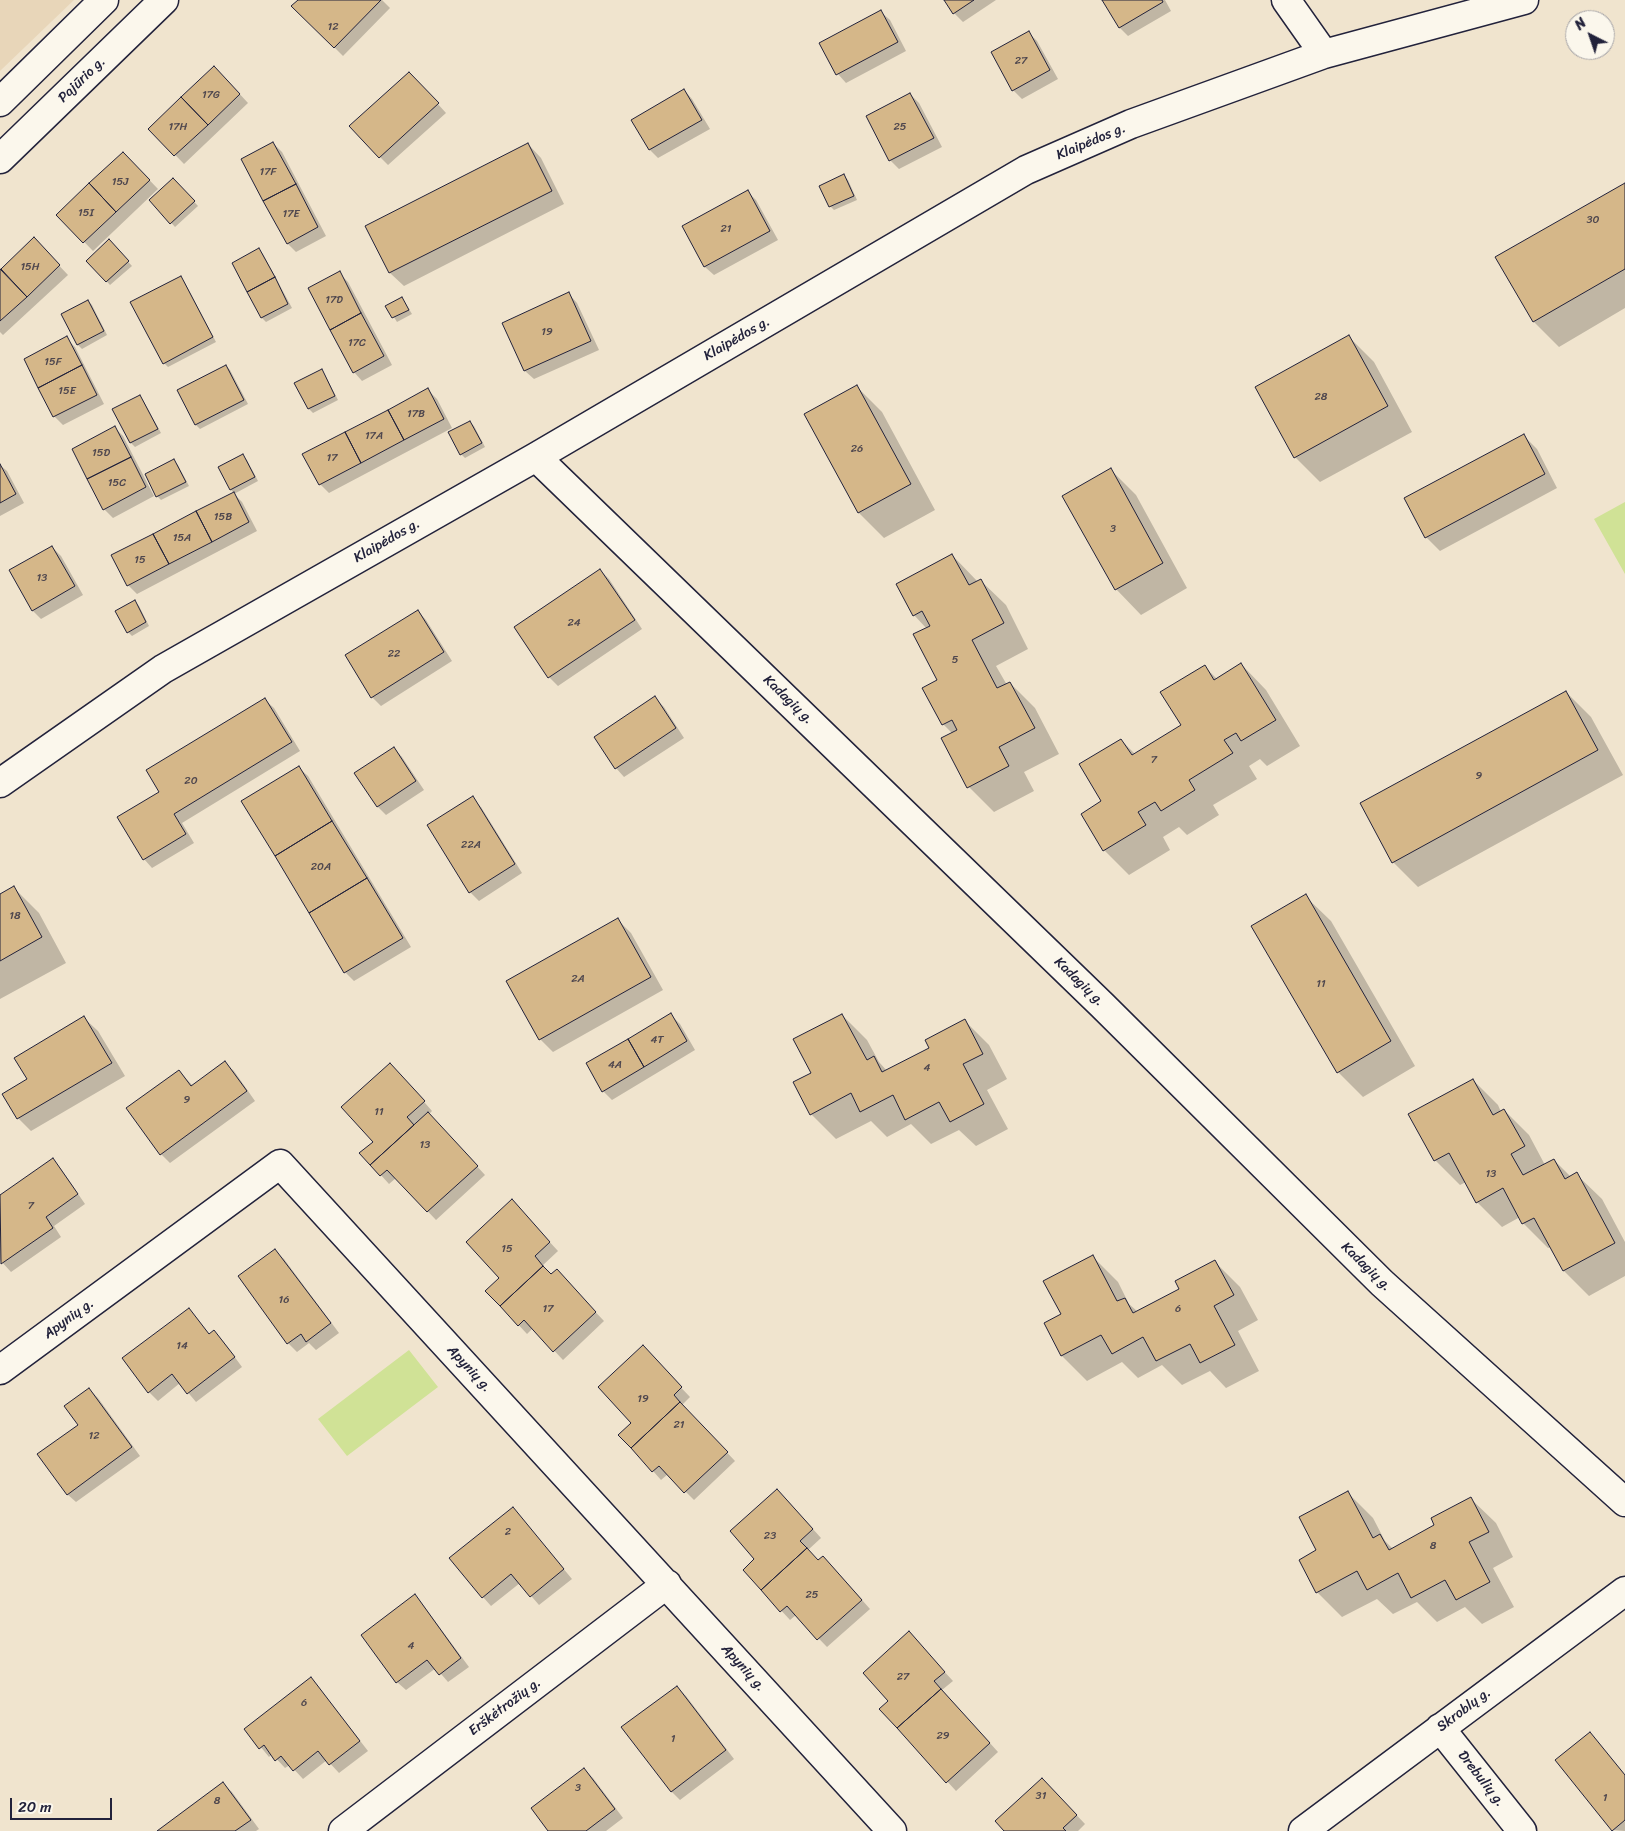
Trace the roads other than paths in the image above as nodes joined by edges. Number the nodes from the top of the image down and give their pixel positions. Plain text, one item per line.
1 (104, 0) edge
2 (164, 0) edge
3 (1286, 0) edge
4 (1524, 0) edge
5 (1324, 54) junction
6 (0, 102) edge
7 (0, 159) edge
8 (536, 457) junction
9 (0, 783) edge
10 (0, 1370) edge
11 (1625, 1502) edge
12 (667, 1584) junction
13 (1625, 1590) edge
14 (1440, 1728) junction
15 (343, 1831) edge
16 (892, 1831) edge
17 (1303, 1831) edge
18 (1522, 1831) edge

1 - 6 street
2 - 7 street, Pajūrio g.
3 - 5 street
4 - 5 street, Klaipėdos g.
5 - 8 street, Klaipėdos g.
8 - 9 street, Klaipėdos g.
8 - 11 street, Kadagių g.
10 - 12 street, Apynių g.
12 - 15 street, Erškėtrožių g.
12 - 16 street, Apynių g.
13 - 14 street, Skroblų g.
14 - 17 street, Skroblų g.
14 - 18 street, Drebulių g.

